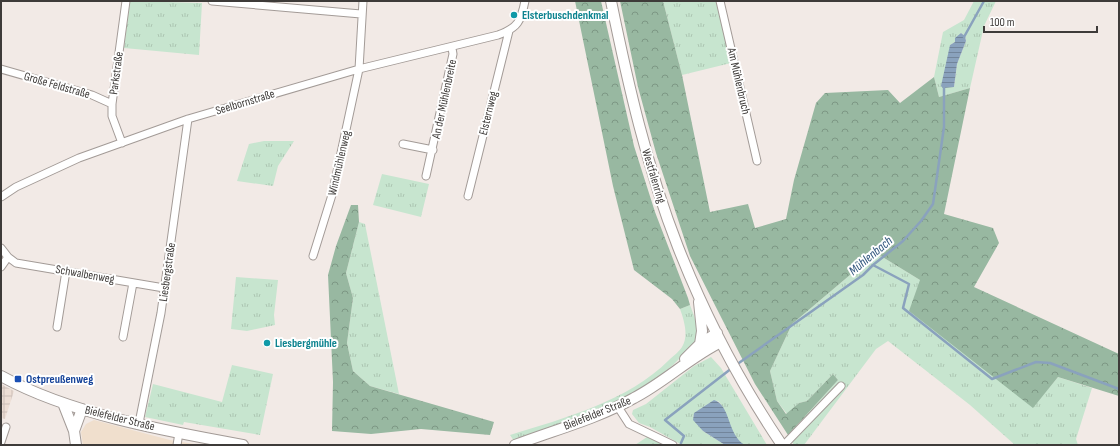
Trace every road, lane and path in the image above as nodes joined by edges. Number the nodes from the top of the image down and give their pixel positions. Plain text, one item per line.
1 (126, 1) edge
2 (212, 1) edge
3 (363, 1) edge
4 (525, 1) edge
5 (611, 1) edge
6 (720, 1) edge
7 (361, 14) junction
8 (509, 31) junction
9 (452, 48) junction
10 (1, 69) edge
11 (359, 69) junction
12 (112, 104) junction
13 (188, 119) junction
14 (122, 142) junction
15 (403, 144) dead end
16 (432, 150) junction
17 (757, 161) dead end
18 (426, 176) dead end
19 (468, 196) dead end
20 (1, 197) edge
21 (1, 248) edge
22 (313, 256) dead end
23 (8, 257) junction
24 (1, 267) edge
25 (66, 271) junction
26 (133, 283) junction
27 (164, 288) junction
28 (698, 296) junction
29 (57, 327) dead end
30 (123, 337) dead end
31 (719, 338) junction
32 (700, 344) junction
33 (674, 370) junction
34 (1, 376) edge
35 (841, 386) dead end
36 (63, 403) junction
37 (618, 407) junction
38 (82, 409) junction
39 (139, 423) junction
40 (6, 427) dead end
41 (74, 431) junction
42 (179, 433) junction
43 (1, 442) edge
44 (781, 443) edge
45 (76, 445) edge
46 (177, 445) edge
47 (243, 445) edge
48 (515, 445) edge
49 (673, 445) edge

1 - 12 street, Parkstraße
2 - 7 street
3 - 7 street, Windmühlenweg
4 - 8 street
5 - 28 main road, Westfalenring
6 - 17 street, Am Mühlenbruch
7 - 11 street, Windmühlenweg
8 - 9 street, Seelbornstraße
8 - 19 street, Elsternweg
9 - 11 street, Seelbornstraße
9 - 16 street, An der Mühlenbreite
10 - 12 street, Große Feldstraße
11 - 13 street, Seelbornstraße
11 - 22 street, Windmühlenweg
12 - 14 street, Parkstraße
13 - 14 street, Seelbornstraße
13 - 27 street, Liesbergstraße
14 - 20 street, Seelbornstraße
15 - 16 street, An der Mühlenbreite
16 - 18 street, An der Mühlenbreite
21 - 23 street
23 - 24 street
23 - 25 street, Schwalbenweg
25 - 26 street, Schwalbenweg
25 - 29 street
26 - 27 street, Schwalbenweg
26 - 30 street
27 - 39 street, Liesbergstraße
28 - 31 main road, Westfalenring
28 - 32 main road
31 - 32 main road, Bielefelder Straße
31 - 33 main road, Bielefelder Straße
31 - 44 main road
32 - 33 main road, Bielefelder Straße
33 - 37 main road, Bielefelder Straße
34 - 36 main road, Bielefelder Straße
35 - 44 street
36 - 38 main road, Bielefelder Straße
36 - 41 main road
37 - 48 main road, Bielefelder Straße
37 - 49 street
38 - 39 main road, Bielefelder Straße
38 - 41 main road
39 - 42 main road, Bielefelder Straße
40 - 43 street
41 - 45 main road
42 - 46 street
42 - 47 main road, Bielefelder Straße

